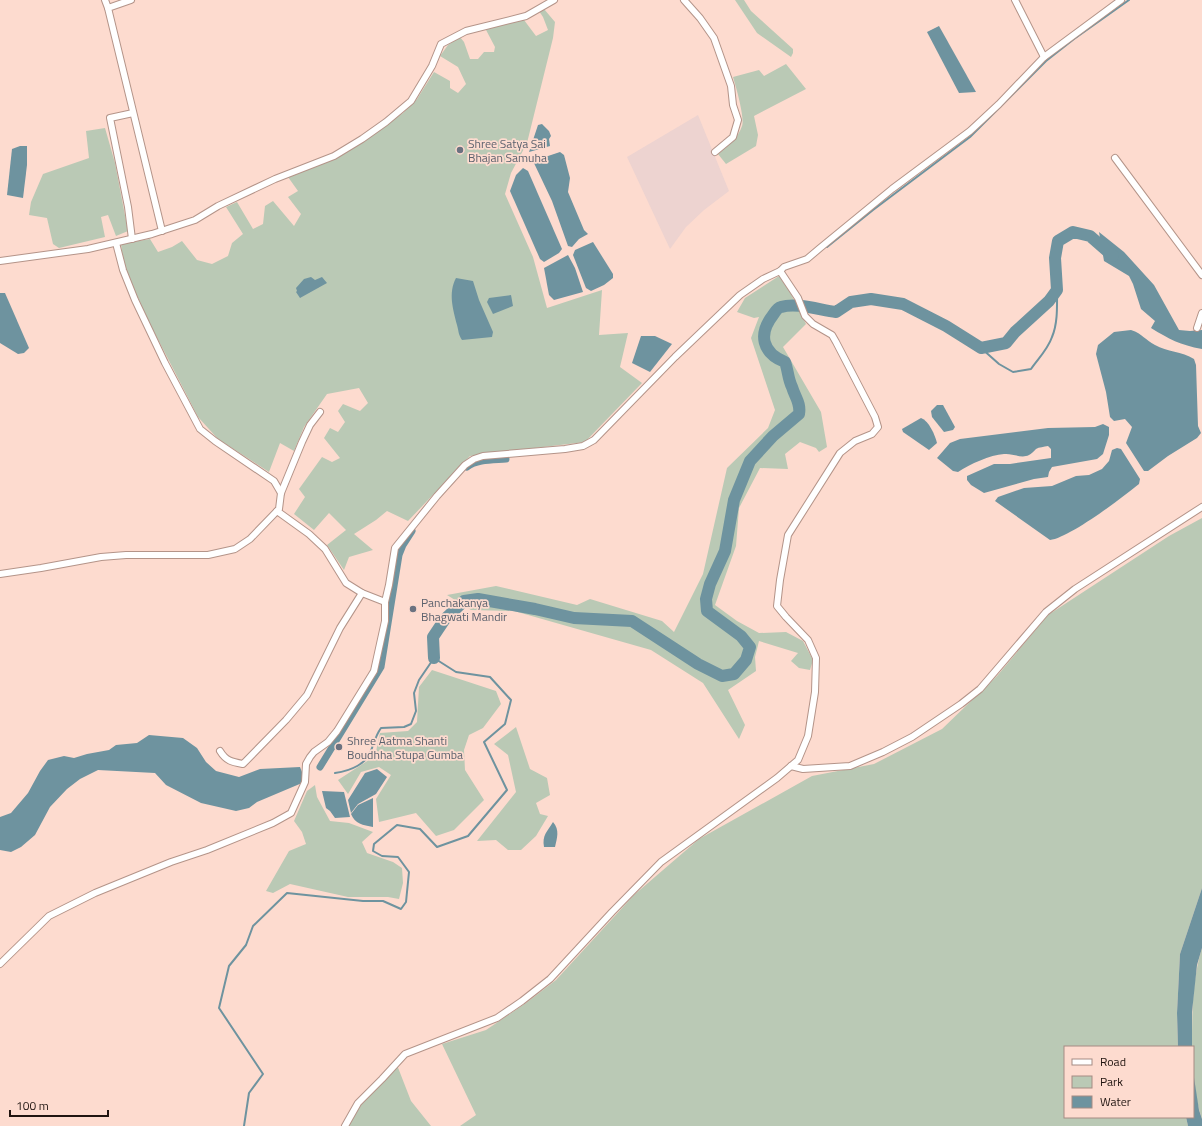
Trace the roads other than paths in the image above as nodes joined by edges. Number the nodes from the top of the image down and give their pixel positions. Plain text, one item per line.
1 (105, 0) edge
2 (131, 0) edge
3 (554, 0) edge
4 (684, 0) edge
5 (1015, 0) edge
6 (1122, 0) edge
7 (108, 8) junction
8 (1044, 57) junction
9 (133, 113) junction
10 (715, 152) dead end
11 (1115, 158) dead end
12 (162, 231) junction
13 (132, 239) junction
14 (116, 243) junction
15 (0, 262) edge
16 (780, 271) junction
17 (1202, 275) edge
18 (1202, 313) edge
19 (1197, 328) dead end
20 (320, 412) dead end
21 (281, 493) junction
22 (1202, 507) edge
23 (277, 511) junction
24 (0, 574) edge
25 (362, 593) junction
26 (385, 602) junction
27 (220, 751) dead end
28 (791, 766) junction
29 (0, 964) edge
30 (344, 1126) edge

1 - 7 street
2 - 7 street
3 - 12 street
4 - 10 street
5 - 8 street
6 - 8 street
7 - 9 street
8 - 16 street
9 - 12 street
9 - 13 street
11 - 17 street
12 - 13 street
13 - 14 street
14 - 15 street
14 - 21 street
16 - 26 street
16 - 28 street
18 - 19 street
20 - 21 street
21 - 23 street
22 - 28 street
23 - 24 street
23 - 25 street
25 - 26 street
25 - 27 street
26 - 29 street
28 - 30 street

